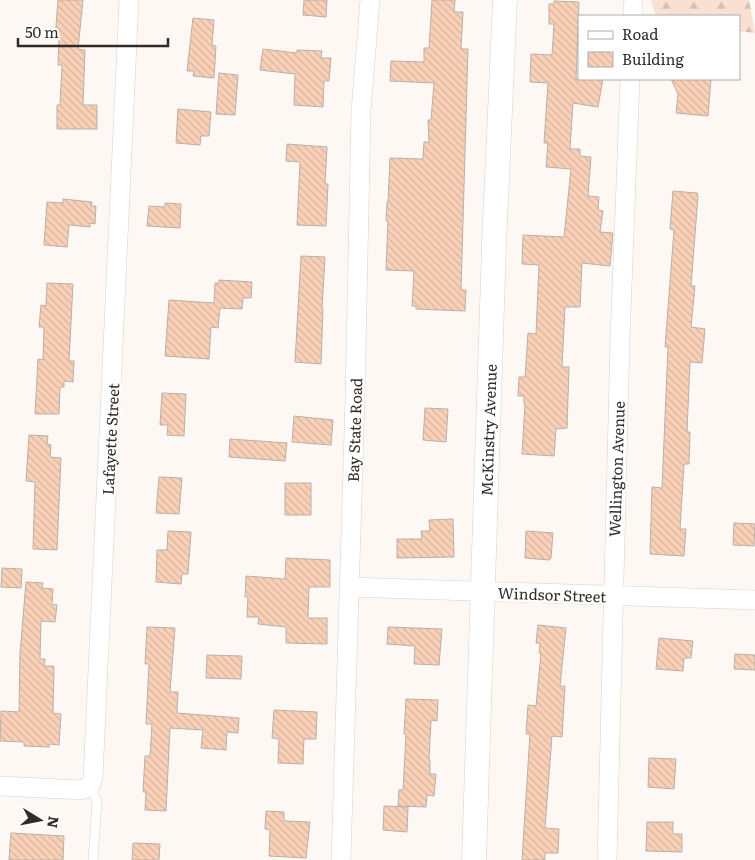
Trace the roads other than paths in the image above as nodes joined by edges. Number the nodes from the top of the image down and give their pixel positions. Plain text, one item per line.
1 (129, 0) edge
2 (370, 0) edge
3 (505, 0) edge
4 (630, 80) edge
5 (349, 588) junction
6 (483, 592) junction
7 (613, 597) junction
8 (755, 600) edge
9 (0, 786) edge
10 (90, 786) junction
11 (93, 860) edge
12 (340, 860) edge
13 (474, 860) edge
14 (607, 860) edge

1 - 10 street, Lafayette Street
2 - 5 street, Bay State Road
3 - 6 street, McKinstry Avenue
4 - 7 street, Wellington Avenue
5 - 6 street, Windsor Street
5 - 12 street, Bay State Road
6 - 7 street, Windsor Street
6 - 13 street, McKinstry Avenue
7 - 8 street, Windsor Street
7 - 14 street, Wellington Avenue
9 - 10 street
10 - 11 lane

